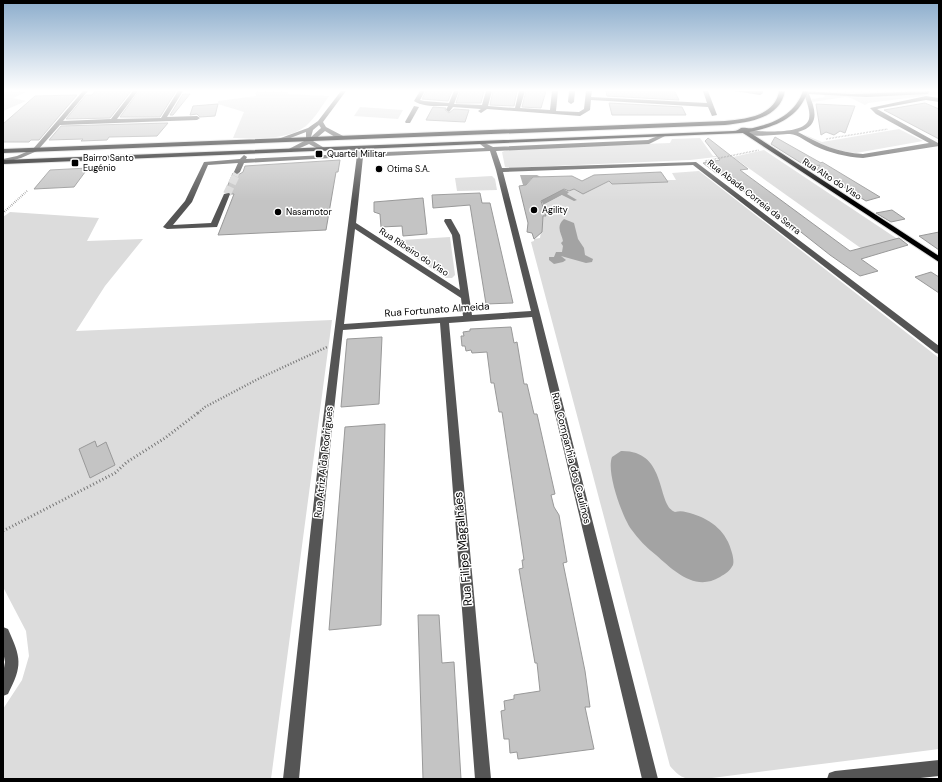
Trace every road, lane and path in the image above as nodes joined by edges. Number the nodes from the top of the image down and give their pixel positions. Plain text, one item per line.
1 (55, 127) edge
2 (622, 127) edge
3 (741, 127) edge
4 (761, 127) edge
5 (805, 127) edge
6 (894, 127) edge
7 (906, 127) edge
8 (324, 128) joint
9 (310, 129) joint
10 (744, 132) junction
11 (793, 132) junction
12 (662, 136) junction
13 (343, 138) junction
14 (823, 139) dead end
15 (280, 140) junction
16 (310, 140) junction
17 (531, 142) junction
18 (182, 144) junction
19 (483, 144) junction
20 (937, 145) edge
21 (543, 147) junction
22 (769, 148) junction
23 (492, 149) junction
24 (35, 150) junction
25 (324, 150) junction
26 (3, 151) edge
27 (289, 151) junction
28 (248, 153) junction
29 (353, 153) junction
30 (194, 155) junction
31 (157, 156) junction
32 (3, 161) edge
33 (49, 161) junction
34 (242, 161) junction
35 (694, 163) junction
36 (498, 170) junction
37 (237, 172) tunnel mouth
38 (27, 191) dead end
39 (227, 194) tunnel mouth
40 (3, 213) edge
41 (448, 221) dead end
42 (352, 224) junction
43 (939, 260) edge
44 (465, 297) junction
45 (536, 314) junction
46 (468, 318) junction
47 (444, 319) junction
48 (339, 327) junction
49 (337, 343) junction
50 (939, 351) edge
51 (3, 531) edge
52 (3, 634) edge
53 (3, 689) edge
54 (939, 768) edge
55 (879, 777) edge
56 (291, 779) edge
57 (483, 779) edge
58 (650, 779) edge
59 (835, 779) edge

1 - 24 street
2 - 13 main road
3 - 10 main road
4 - 10 main road
5 - 11 street
6 - 14 path
7 - 20 street
8 - 13 street
8 - 16 street
9 - 15 street
9 - 16 street
10 - 11 street
10 - 12 main road
10 - 22 main road, Rua Alto do Viso
11 - 20 street
12 - 17 main road
12 - 21 street
13 - 16 main road
15 - 16 main road
15 - 18 main road
16 - 25 street
16 - 27 street
17 - 19 main road
17 - 21 street
18 - 24 main road
18 - 30 main road
18 - 31 main road
19 - 23 street
19 - 29 main road
21 - 23 street
22 - 35 path
22 - 43 main road, Rua Alto do Viso
23 - 29 street
23 - 36 street, Rua Companhia dos Caulinos
24 - 26 main road
24 - 32 street
24 - 33 street
25 - 27 main road
25 - 29 main road
27 - 28 main road
28 - 30 main road
28 - 34 street
29 - 34 street
29 - 42 street, Rua Atriz Alda Rodrigues
30 - 31 main road
31 - 33 main road
32 - 33 main road
34 - 37 street
34 - 39 street
35 - 36 street, Rua Abade Correia da Serra
35 - 50 street, Rua Abade Correia da Serra
36 - 45 street, Rua Companhia dos Caulinos
38 - 40 path
41 - 44 street, Rua Ribeiro do Viso
42 - 44 street, Rua Ribeiro do Viso
42 - 48 street, Rua Atriz Alda Rodrigues
44 - 46 street, Rua Ribeiro do Viso
45 - 46 street, Rua Fortunato Almeida
45 - 58 street, Rua Companhia dos Caulinos
46 - 47 street, Rua Fortunato Almeida
47 - 48 street, Rua Fortunato Almeida
47 - 57 street, Rua Filipe Magalhães
48 - 49 street, Rua Atriz Alda Rodrigues
49 - 51 path
49 - 56 street, Rua Atriz Alda Rodrigues
52 - 53 street
54 - 55 street
55 - 59 street

